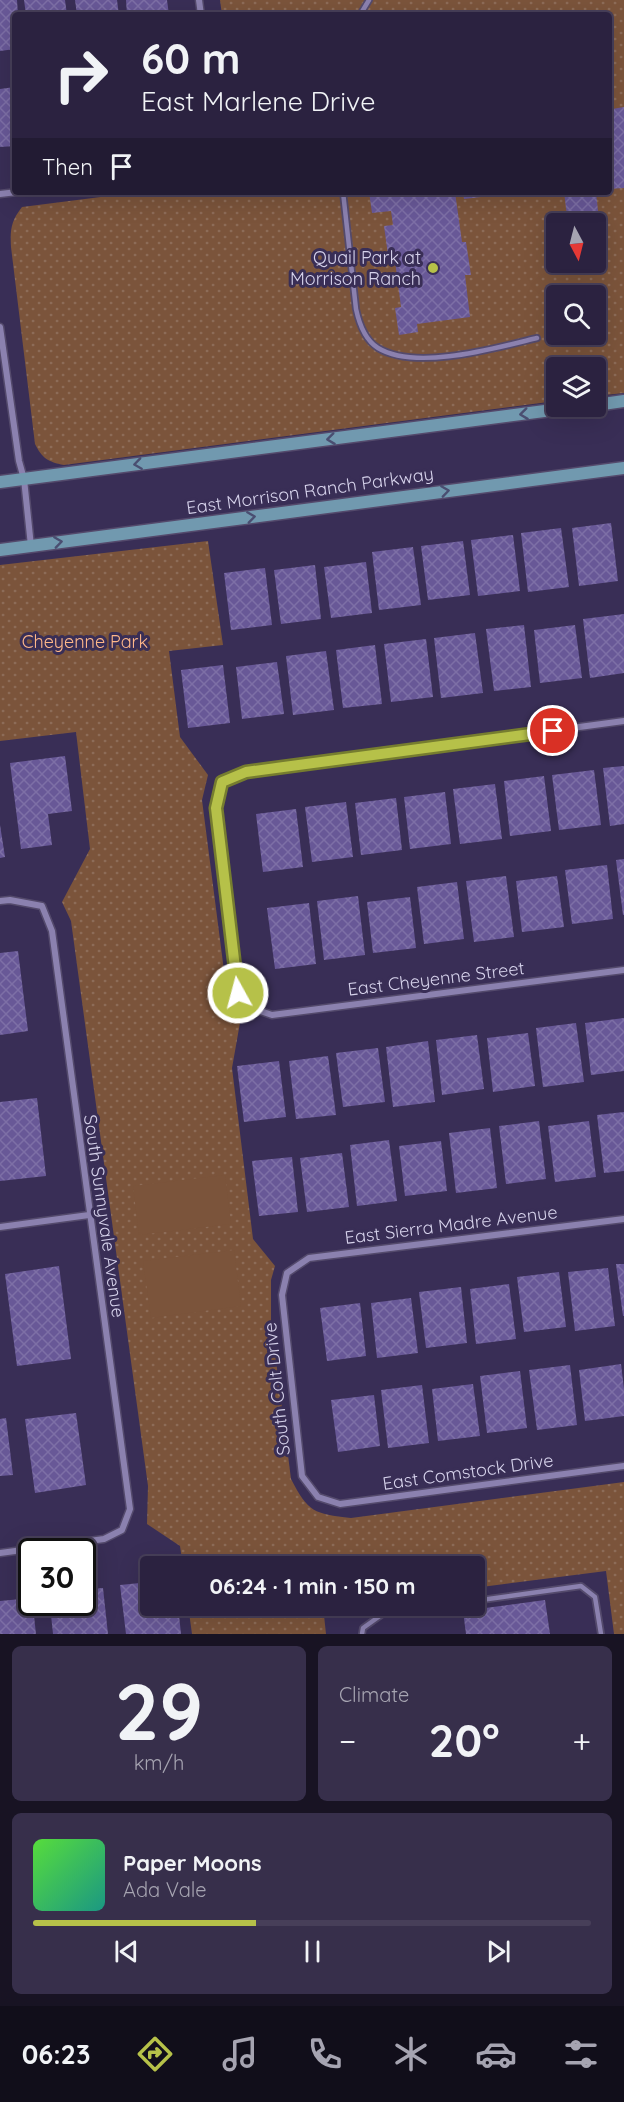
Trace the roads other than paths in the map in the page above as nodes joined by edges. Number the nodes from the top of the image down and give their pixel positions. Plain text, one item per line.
1 (343, 195) edge
2 (0, 327) edge
3 (537, 338) dead end
4 (624, 401) edge
5 (606, 404) edge
6 (546, 411) edge
7 (624, 468) edge
8 (24, 479) junction
9 (0, 482) edge
10 (32, 546) junction
11 (0, 550) edge
12 (624, 721) edge
13 (0, 902) edge
14 (624, 970) edge
15 (89, 1215) junction
16 (624, 1219) edge
17 (0, 1227) edge
18 (287, 1273) joint
19 (624, 1466) edge
20 (318, 1497) joint
21 (0, 1553) edge
22 (485, 1599) edge
23 (380, 1616) edge
24 (362, 1634) edge
25 (601, 1634) edge

1 - 3 lane
2 - 8 street
4 - 5 street
6 -> 8 street
10 -> 7 street, East Morrison Ranch Parkway
8 - 9 street
8 - 10 street
10 - 11 street, East Morrison Ranch Parkway
12 - 14 street, East Cheyenne Street
13 - 15 street, South Sunnyvale Avenue
15 - 17 street
15 - 21 street, South Sunnyvale Avenue
16 - 18 street, East Sierra Madre Avenue
18 - 20 street, South Colt Drive
19 - 20 street, East Comstock Drive
22 - 25 lane
23 - 24 lane

